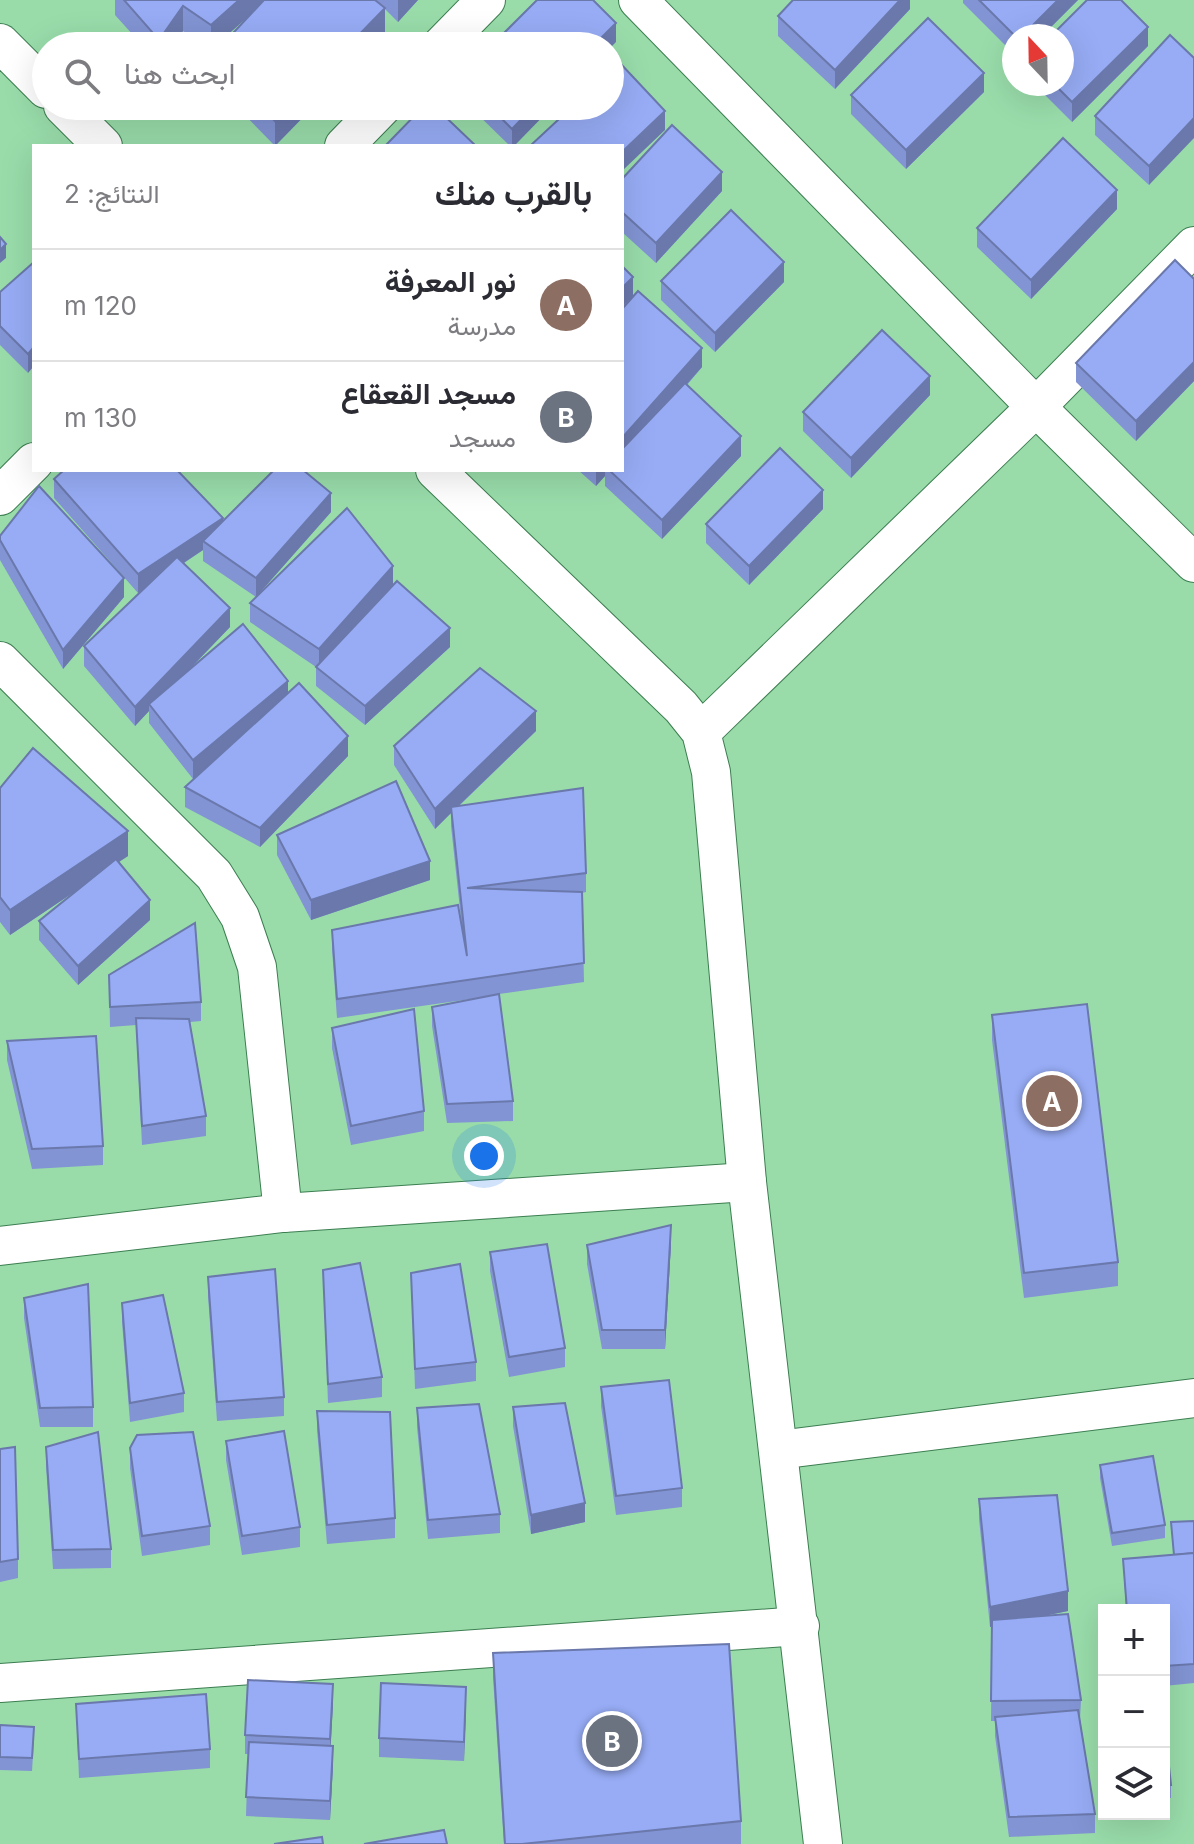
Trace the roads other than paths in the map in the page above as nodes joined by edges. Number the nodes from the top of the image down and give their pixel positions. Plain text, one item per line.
1 (486, 0) edge
2 (638, 0) edge
3 (455, 32) edge
4 (0, 43) edge
5 (32, 75) edge
6 (77, 120) edge
7 (369, 120) edge
8 (101, 144) edge
9 (346, 144) edge
10 (1194, 246) edge
11 (1036, 407) junction
12 (32, 464) edge
13 (437, 472) edge
14 (0, 496) edge
15 (1194, 563) edge
16 (0, 661) edge
17 (701, 732) junction
18 (747, 1182) junction
19 (283, 1213) junction
20 (0, 1246) edge
21 (1194, 1398) edge
22 (778, 1450) junction
23 (800, 1626) junction
24 (0, 1683) edge
25 (823, 1844) edge

1 - 3 street
2 - 11 street
4 - 5 street
6 - 8 street
7 - 9 street
10 - 11 street
11 - 15 street
11 - 17 street
12 - 14 street
13 - 17 street
16 - 19 street
17 - 18 street
18 - 19 street
18 - 22 street
19 - 20 street
21 - 22 street
22 - 23 street
23 - 24 street
23 - 25 street

